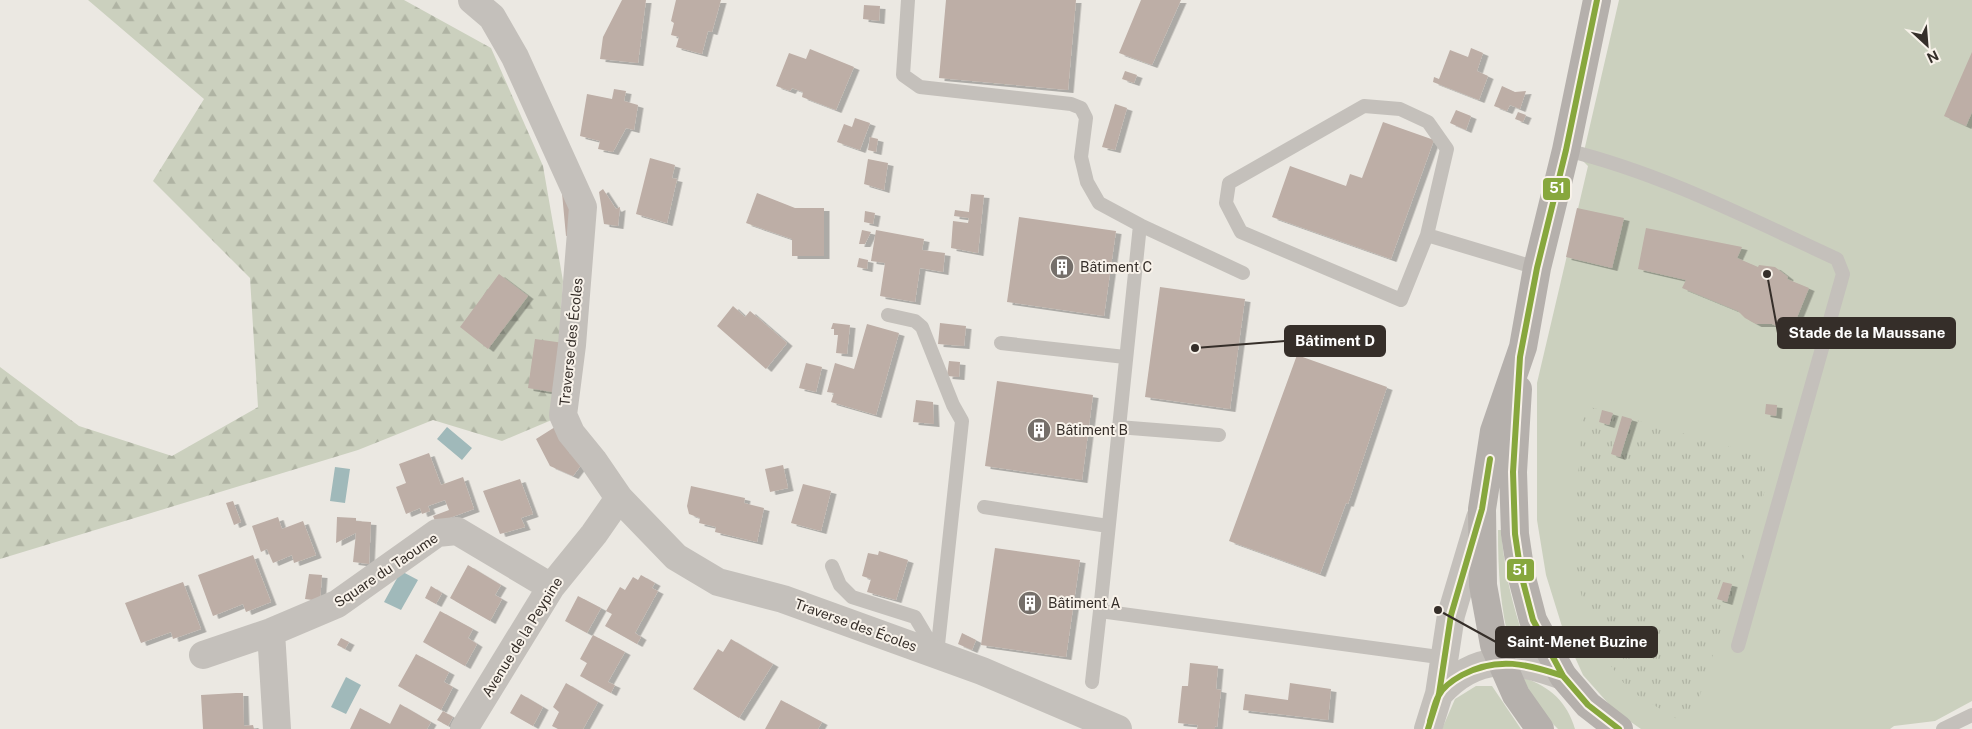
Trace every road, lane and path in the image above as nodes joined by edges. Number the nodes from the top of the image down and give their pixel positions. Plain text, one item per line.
1 (472, 0) edge
2 (908, 0) edge
3 (1597, 0) edge
4 (1566, 150) junction
5 (1140, 225) junction
6 (1427, 235) junction
7 (1537, 268) junction
8 (1244, 273) dead end
9 (888, 315) dead end
10 (1001, 343) dead end
11 (1124, 357) junction
12 (1520, 357) junction
13 (1118, 427) junction
14 (1219, 435) dead end
15 (618, 498) junction
16 (984, 507) dead end
17 (1482, 510) junction
18 (1108, 526) junction
19 (832, 566) dead end
20 (551, 587) junction
21 (1100, 611) junction
22 (271, 632) junction
23 (1738, 646) dead end
24 (937, 654) junction
25 (203, 655) dead end
26 (1446, 658) junction
27 (1499, 661) junction
28 (1563, 676) junction
29 (1092, 682) dead end
30 (1440, 694) junction
31 (1972, 715) edge
32 (1590, 717) edge
33 (1942, 728) edge
34 (277, 729) edge
35 (464, 729) edge
36 (1118, 729) edge
37 (1428, 729) edge
38 (1540, 729) edge
39 (1619, 729) edge

1 - 15 street, Traverse des Écoles
2 - 5 lane
3 - 4 main road
4 - 7 main road
4 - 23 lane
5 - 8 lane
5 - 11 lane
6 - 6 lane
6 - 7 lane
7 - 12 main road
9 - 24 lane
10 - 11 lane
11 - 13 lane
12 - 17 main road
12 - 28 main road
13 - 14 lane
13 - 18 lane
15 - 20 street, Avenue de la Peypine
15 - 24 street, Traverse des Écoles
16 - 18 lane
17 - 26 street
17 - 27 main road
18 - 21 lane
19 - 24 lane
20 - 22 street, Square du Taoume
20 - 35 street, Avenue de la Peypine
21 - 26 lane
21 - 29 lane
22 - 25 street, Square du Taoume
22 - 34 street
24 - 36 street, Traverse des Écoles
26 - 30 street
27 - 28 street
27 - 30 street
27 - 38 main road
28 - 32 main road
30 - 37 street
31 - 33 lane
32 - 39 main road

